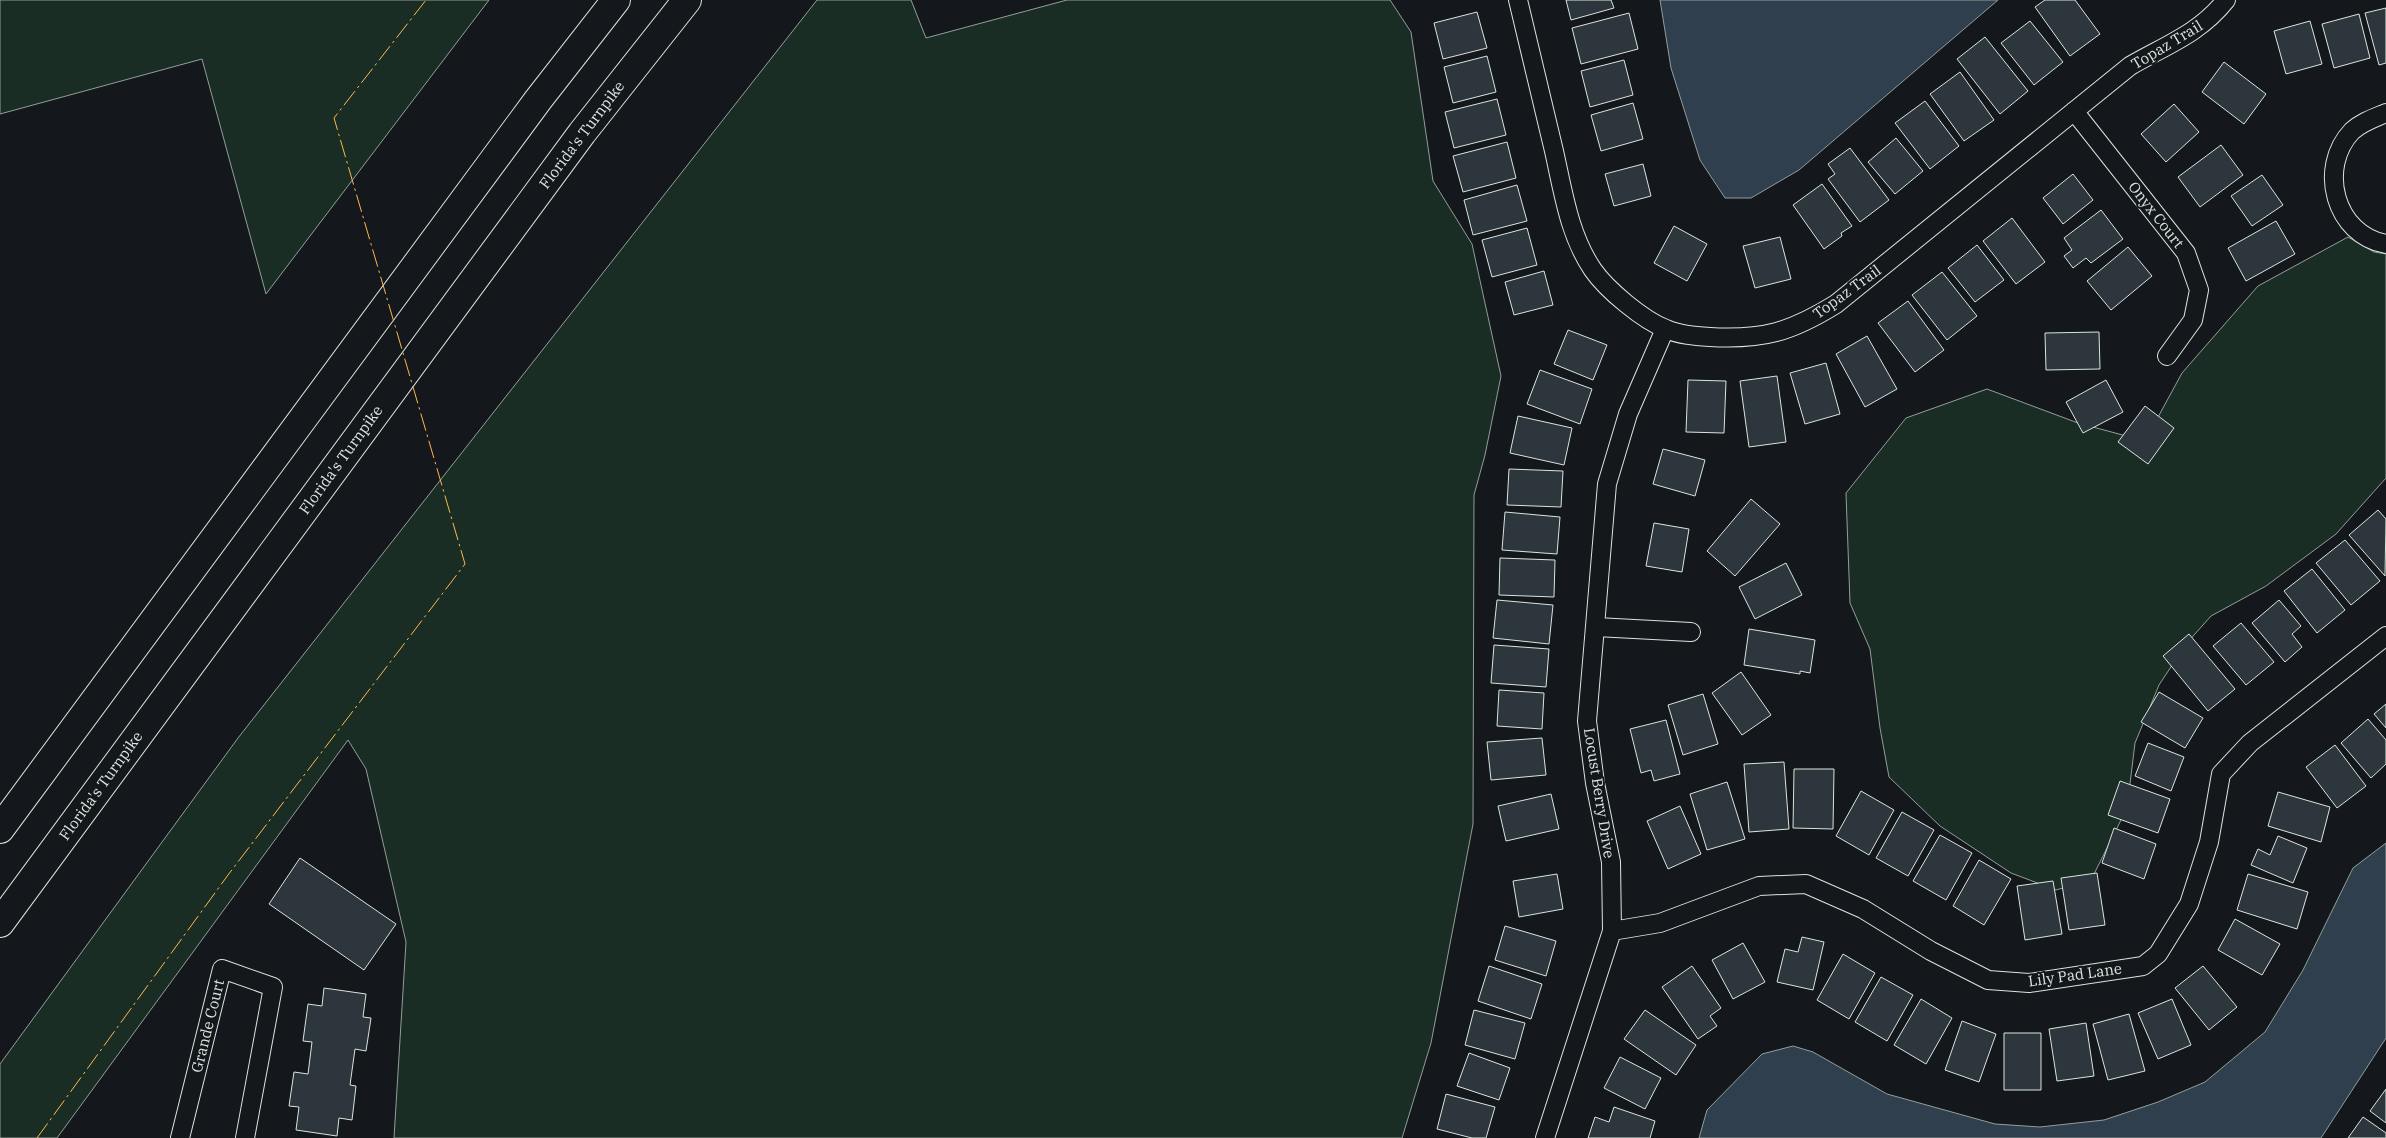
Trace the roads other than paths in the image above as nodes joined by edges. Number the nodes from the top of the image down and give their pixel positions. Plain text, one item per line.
1 (616, 0) edge
2 (687, 0) edge
3 (1518, 0) edge
4 (2226, 0) edge
5 (2074, 111) junction
6 (2386, 114) edge
7 (2386, 244) edge
8 (1665, 329) junction
9 (2167, 356) dead end
10 (1596, 627) junction
11 (1691, 632) dead end
12 (2386, 636) edge
13 (0, 829) edge
14 (0, 923) edge
15 (1612, 931) junction
16 (180, 1138) edge
17 (245, 1138) edge
18 (1545, 1138) edge

1 - 13 highway
2 - 14 highway, Florida's Turnpike
3 - 8 street, Topaz Trail
4 - 5 street, Topaz Trail
5 - 8 street, Topaz Trail
5 - 9 street, Onyx Court
6 - 7 street
8 - 10 street, Locust Berry Drive
10 - 11 street
10 - 15 street, Locust Berry Drive
12 - 15 street, Lily Pad Lane
15 - 18 street, Locust Berry Drive
16 - 17 street, Grande Court

